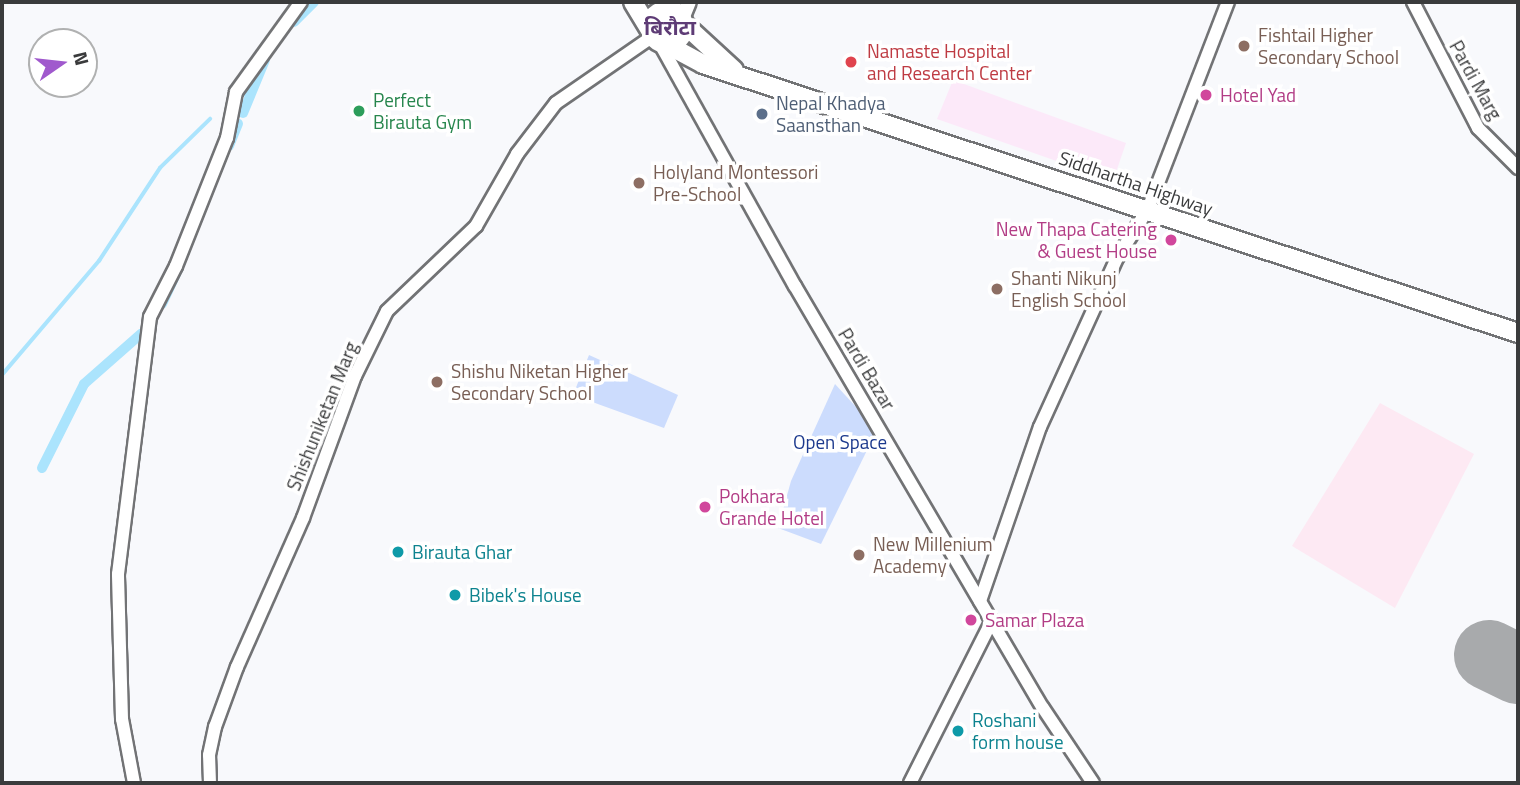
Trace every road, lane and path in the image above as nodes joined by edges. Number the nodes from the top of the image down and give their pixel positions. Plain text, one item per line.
1 (301, 2) edge
2 (633, 2) edge
3 (689, 2) edge
4 (1228, 2) edge
5 (1413, 2) edge
6 (671, 11) edge
7 (657, 39) junction
8 (740, 75) junction
9 (1518, 168) edge
10 (1148, 209) junction
11 (1518, 333) edge
12 (980, 601) junction
13 (992, 621) junction
14 (134, 783) edge
15 (210, 783) edge
16 (910, 783) edge
17 (1093, 783) edge

1 - 14 main road
2 - 7 highway
3 - 6 main road
4 - 10 main road
5 - 9 main road, Pardi Marg
6 - 7 highway
6 - 7 highway
6 - 8 highway
7 - 8 highway, Siddhartha Highway
7 - 12 main road, Pardi Bazar
7 - 15 main road, Shishuniketan Marg
8 - 10 highway, Siddhartha Highway
10 - 11 highway, Siddhartha Highway
10 - 12 main road
12 - 13 main road, Pardi Bazar
13 - 16 main road
13 - 17 main road, Pardi Bazar

